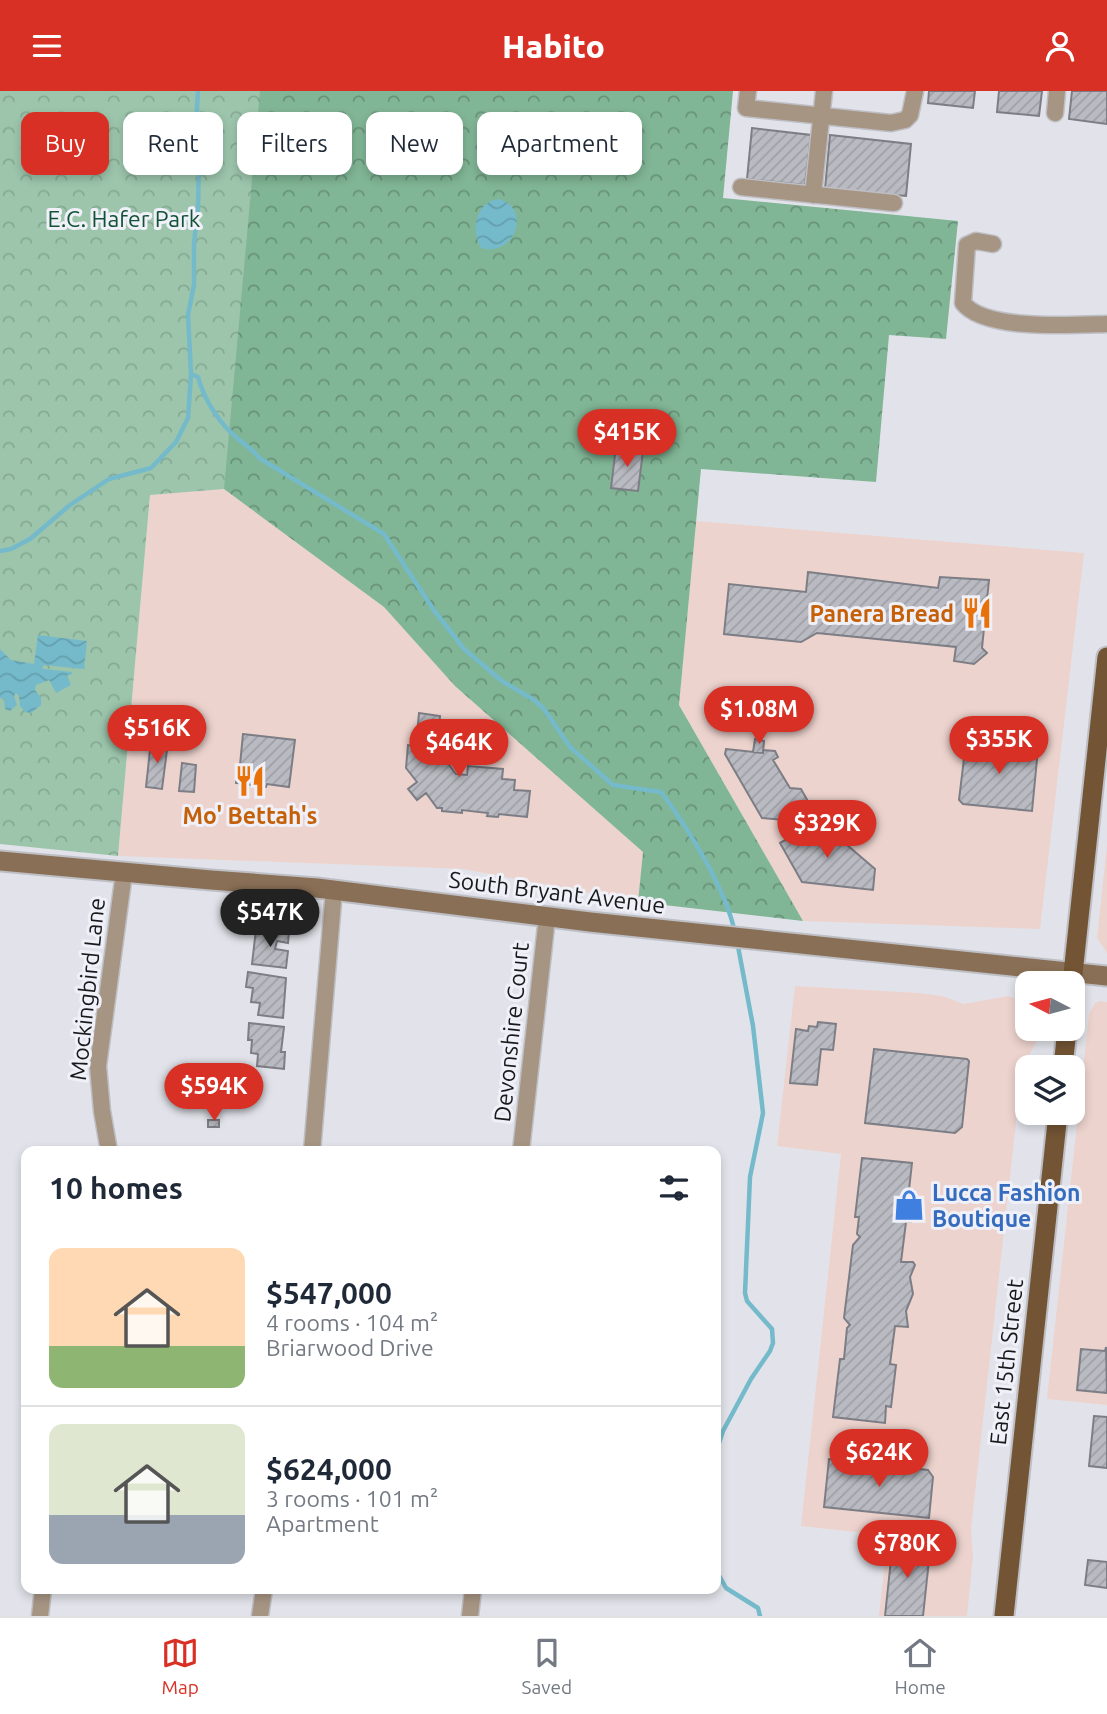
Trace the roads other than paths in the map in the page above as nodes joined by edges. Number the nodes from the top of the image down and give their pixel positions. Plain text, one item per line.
1 (748, 91) edge
2 (824, 91) edge
3 (915, 91) edge
4 (1057, 91) edge
5 (1055, 113) dead end
6 (821, 116) junction
7 (741, 187) dead end
8 (813, 195) junction
9 (894, 203) dead end
10 (993, 244) dead end
11 (1107, 324) edge
12 (1107, 657) edge
13 (0, 861) edge
14 (124, 873) junction
15 (334, 890) junction
16 (547, 917) junction
17 (1015, 971) edge
18 (1074, 971) edge
19 (1107, 976) edge
20 (1085, 977) edge
21 (1057, 1125) edge
22 (108, 1146) edge
23 (312, 1146) edge
24 (522, 1146) edge
25 (42, 1594) edge
26 (263, 1594) edge
27 (472, 1594) edge
28 (40, 1616) edge
29 (260, 1616) edge
30 (470, 1616) edge
31 (1004, 1616) edge

1 - 6 street
2 - 6 street
3 - 6 street
4 - 5 street
6 - 8 street
7 - 8 street
8 - 9 street
10 - 11 street
12 - 18 main road
13 - 14 main road, South Bryant Avenue
14 - 15 main road, South Bryant Avenue
14 - 22 street, Mockingbird Lane
15 - 16 main road, South Bryant Avenue
15 - 23 street
16 - 17 main road, South Bryant Avenue
16 - 24 street, Devonshire Court
19 - 20 main road, South Bryant Avenue
21 - 31 main road, East 15th Street
25 - 28 street
26 - 29 street
27 - 30 street

